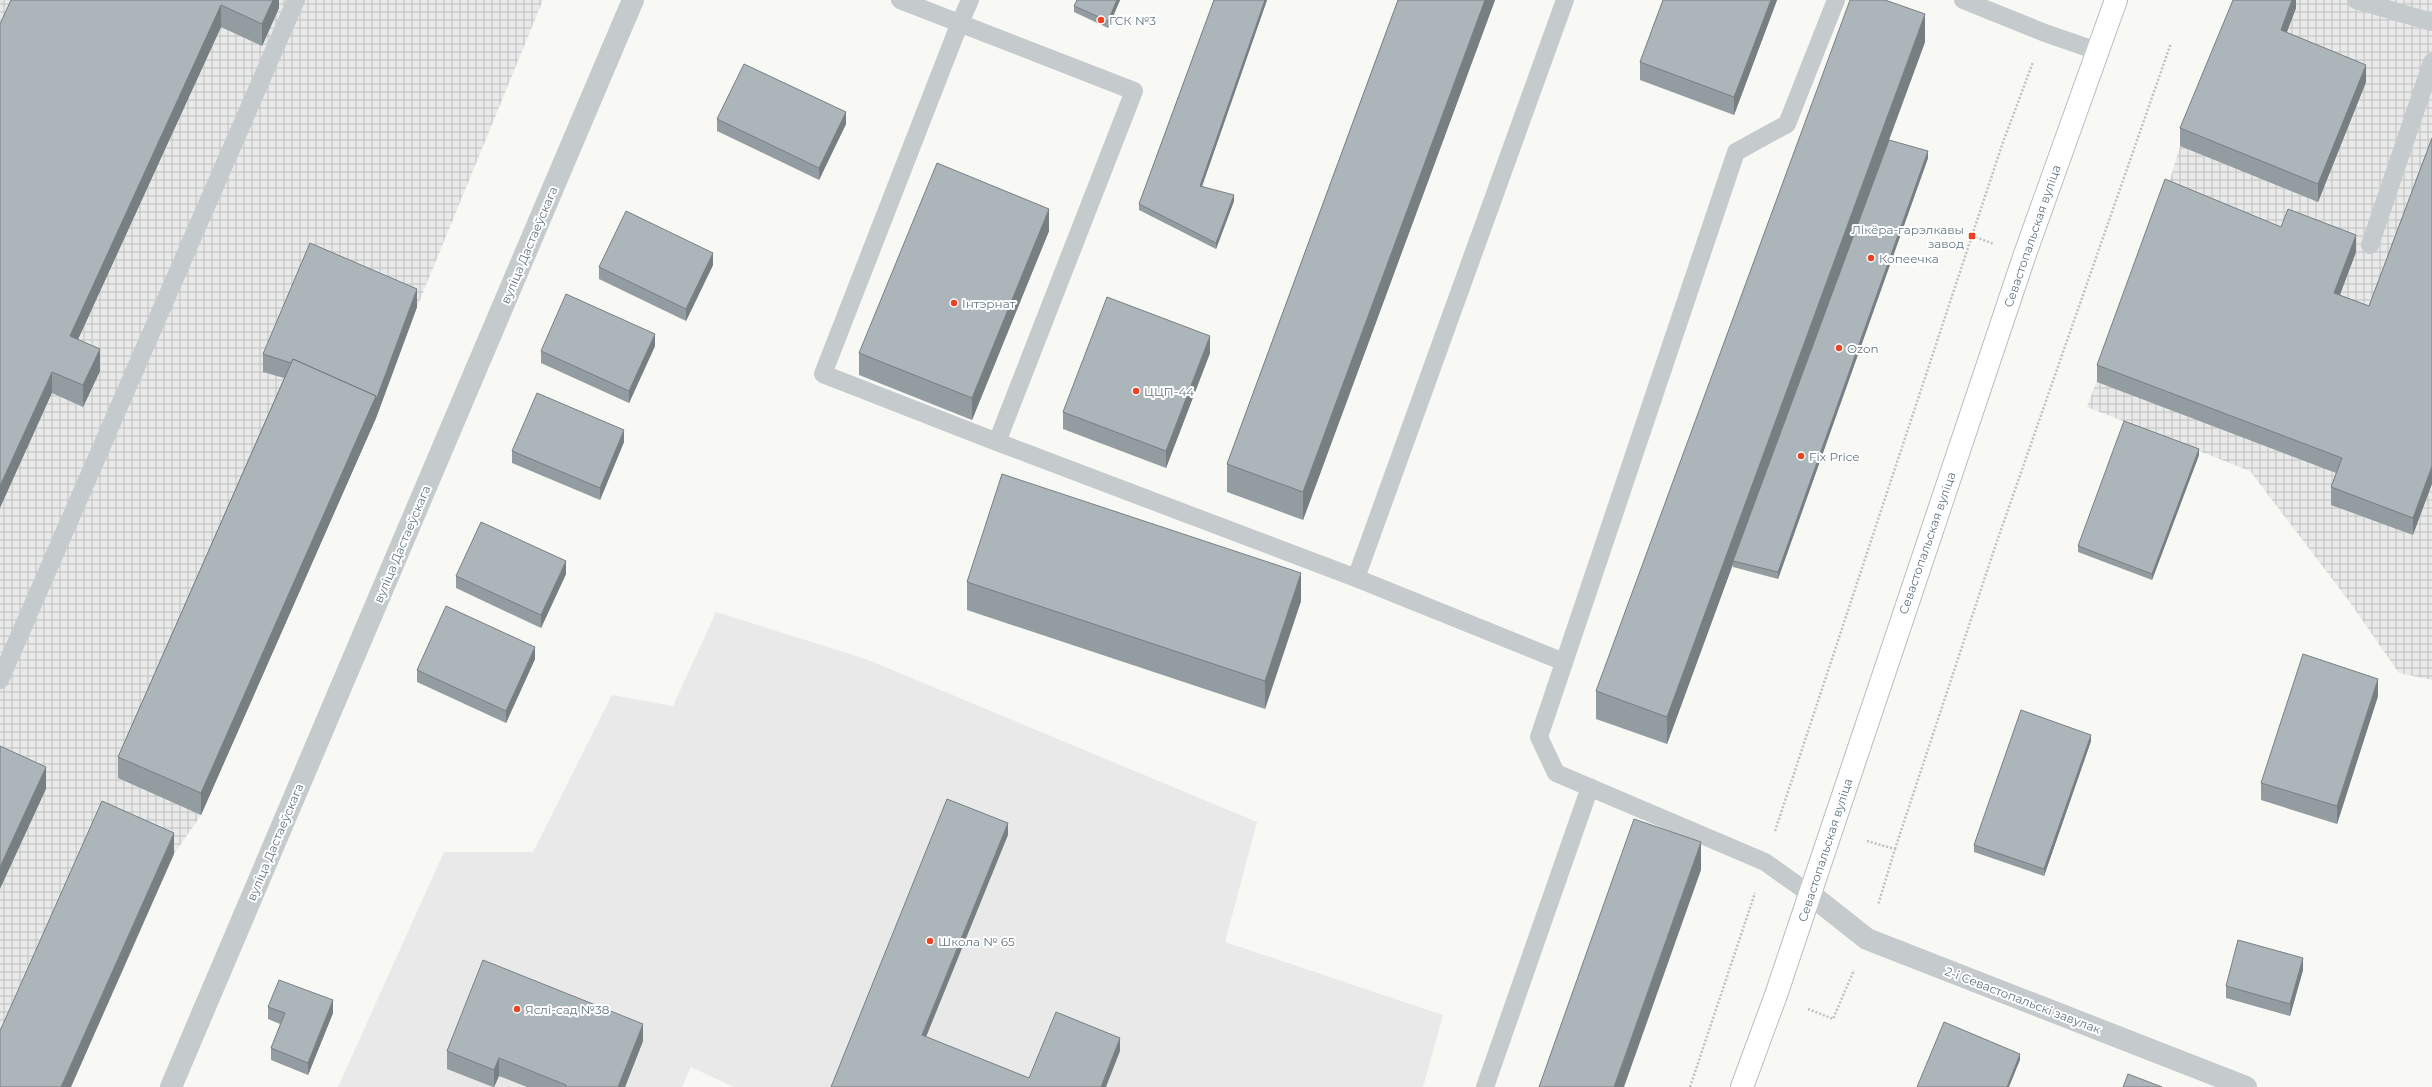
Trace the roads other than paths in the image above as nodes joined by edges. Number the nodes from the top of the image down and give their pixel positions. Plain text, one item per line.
1 (296, 0) edge
2 (633, 0) edge
3 (900, 0) edge
4 (970, 0) edge
5 (1565, 0) edge
6 (1836, 0) edge
7 (1963, 0) edge
8 (2116, 0) edge
9 (2364, 1) edge
10 (2432, 22) edge
11 (959, 25) junction
12 (2097, 50) junction
13 (2432, 62) edge
14 (2370, 245) dead end
15 (997, 442) junction
16 (1356, 578) junction
17 (1564, 662) junction
18 (0, 680) edge
19 (1590, 787) junction
20 (1810, 894) junction
21 (171, 1087) edge
22 (1485, 1087) edge
23 (1742, 1087) edge
24 (2246, 1087) edge

1 - 18 lane
2 - 21 street, вуліца Дастаеўскага
3 - 11 lane
4 - 11 lane
5 - 16 lane
6 - 17 lane
7 - 12 lane
8 - 12 street, Севастопальская вуліца
9 - 10 lane
11 - 15 lane
11 - 15 lane
12 - 20 street, Севастопальская вуліца
13 - 14 lane
15 - 16 lane
16 - 17 lane
17 - 19 lane
19 - 20 lane
19 - 22 lane
20 - 23 street, Севастопальская вуліца
20 - 24 street, 2-і Севастопальскі завулак

